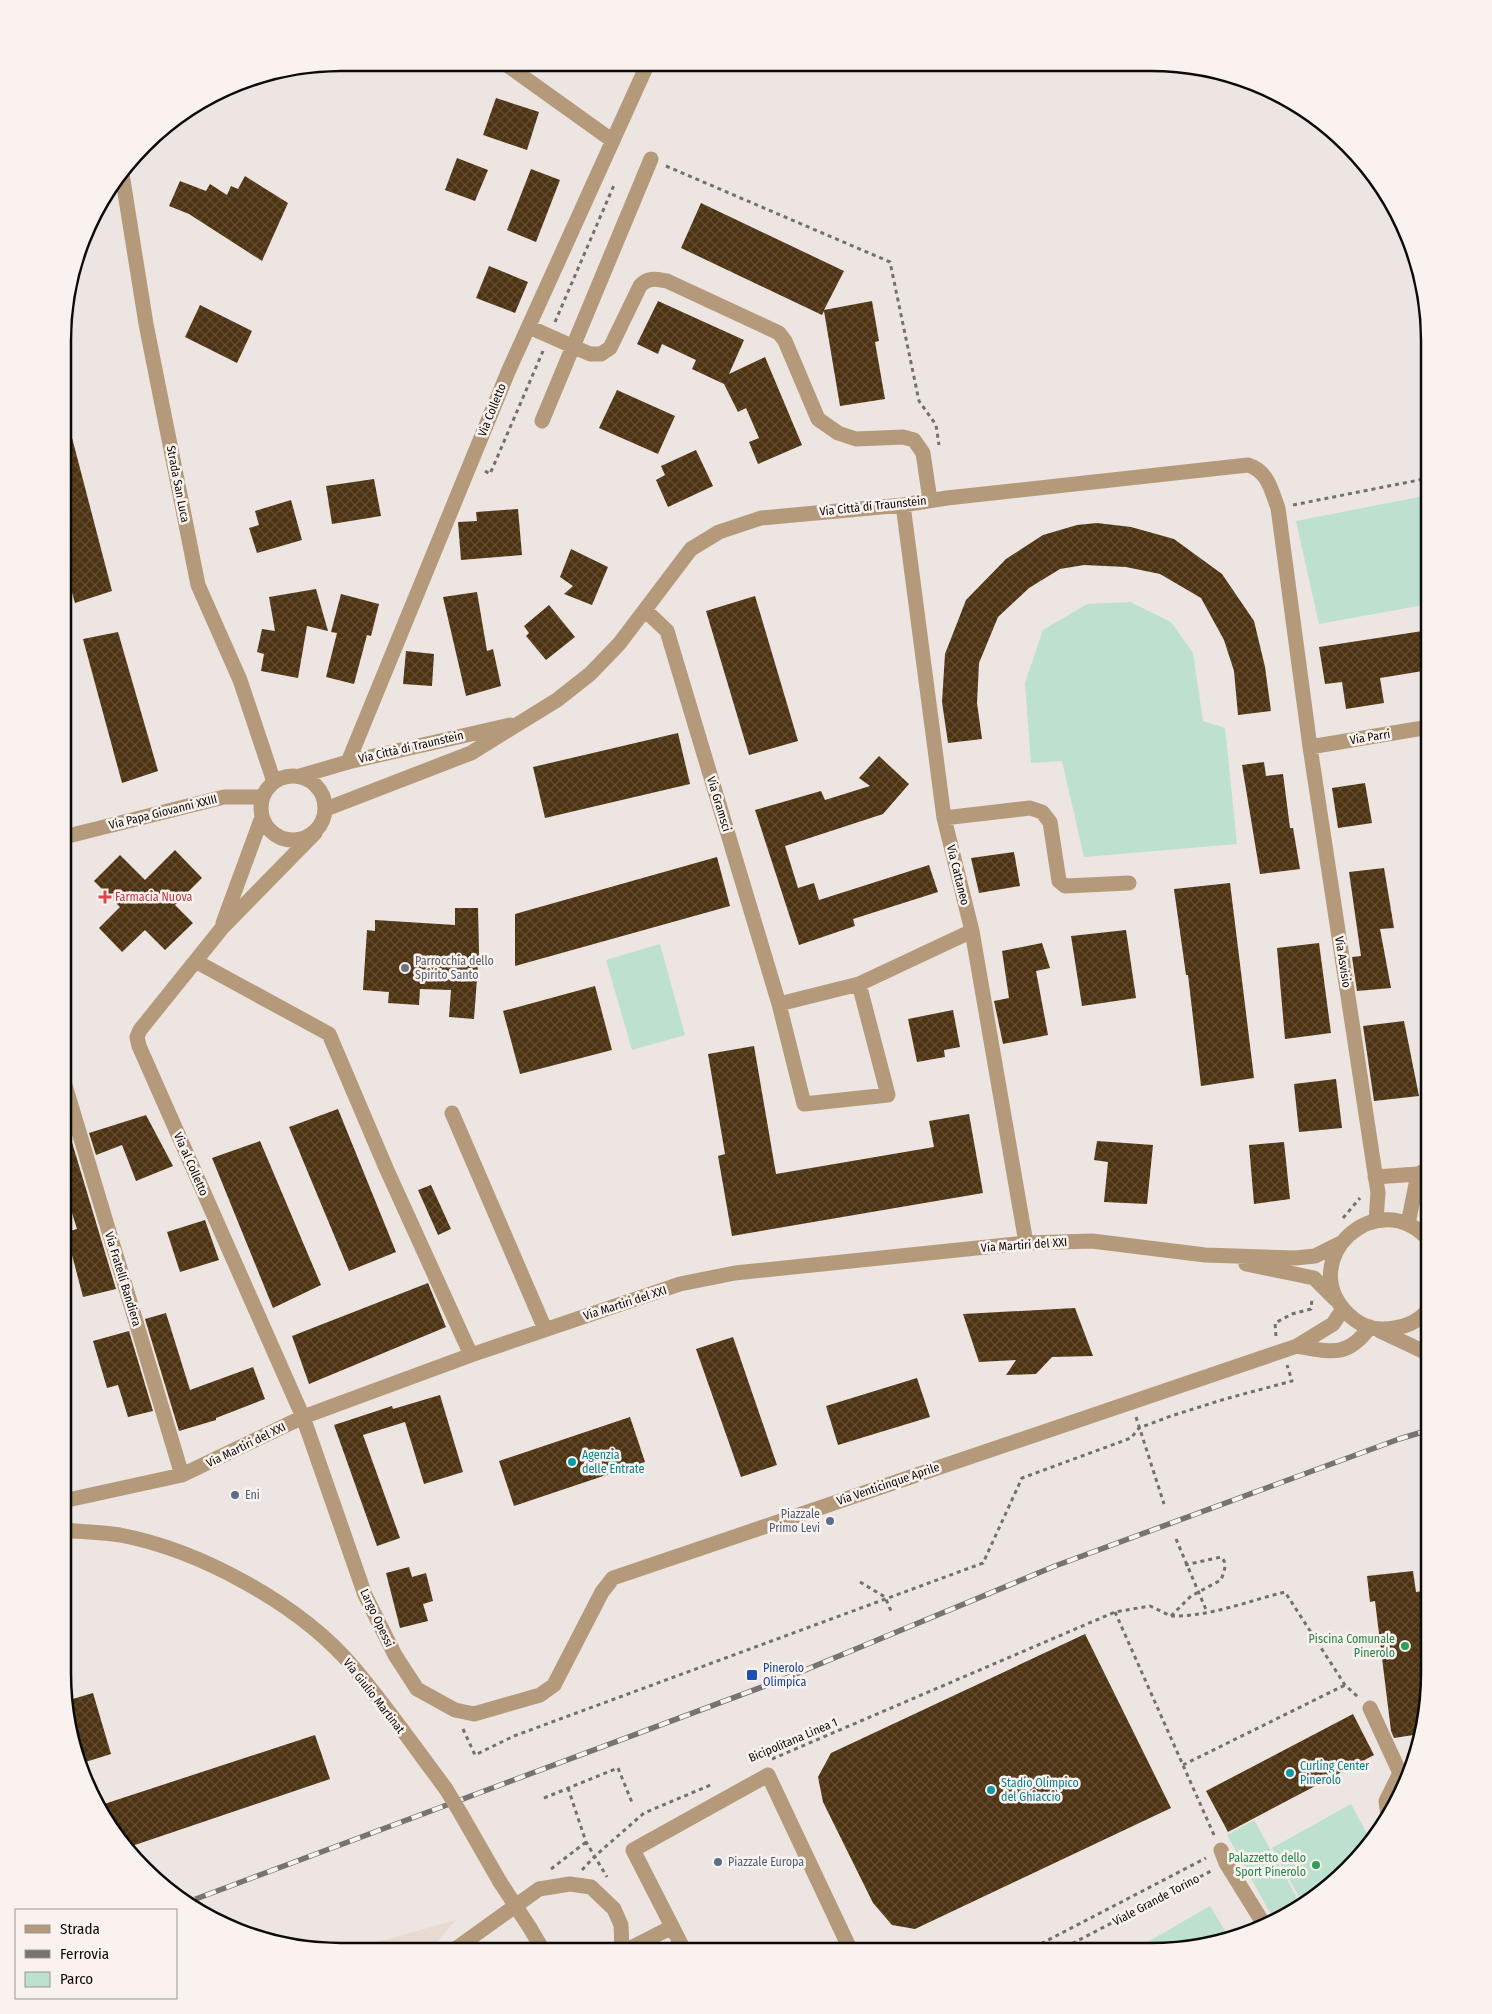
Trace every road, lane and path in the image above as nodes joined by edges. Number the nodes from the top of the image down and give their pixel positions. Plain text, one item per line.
1 (515, 71) edge
2 (644, 71) edge
3 (613, 141) junction
4 (651, 159) joint
5 (123, 182) edge
6 (529, 327) junction
7 (572, 346) junction
8 (542, 421) dead end
9 (940, 452) dead end
10 (1421, 480) edge
11 (930, 500) junction
12 (903, 505) junction
13 (1278, 508) junction
14 (646, 611) junction
15 (523, 722) junction
16 (1421, 728) edge
17 (1310, 747) junction
18 (348, 762) junction
19 (300, 776) junction
20 (274, 782) junction
21 (262, 797) junction
22 (326, 809) junction
23 (262, 817) junction
24 (944, 818) junction
25 (315, 833) junction
26 (71, 835) edge
27 (1129, 883) dead end
28 (222, 928) junction
29 (972, 930) junction
30 (196, 962) junction
31 (859, 984) junction
32 (779, 1004) junction
33 (71, 1105) edge
34 (452, 1113) dead end
35 (1421, 1171) edge
36 (1375, 1177) junction
37 (1421, 1178) edge
38 (1378, 1193) junction
39 (1376, 1220) junction
40 (1339, 1223) dead end
41 (1408, 1224) junction
42 (1421, 1233) edge
43 (1026, 1243) junction
44 (1341, 1243) junction
45 (1205, 1255) junction
46 (1314, 1278) junction
47 (1341, 1307) junction
48 (1421, 1317) edge
49 (1374, 1328) junction
50 (546, 1329) junction
51 (1297, 1346) junction
52 (1282, 1350) junction
53 (1421, 1350) edge
54 (471, 1355) junction
55 (303, 1417) junction
56 (1139, 1428) junction
57 (182, 1475) junction
58 (71, 1499) edge
59 (1164, 1504) dead end
60 (71, 1531) edge
61 (1176, 1540) dead end
62 (1185, 1565) junction
63 (860, 1582) dead end
64 (1199, 1592) junction
65 (885, 1598) junction
66 (890, 1611) dead end
67 (1114, 1612) junction
68 (1207, 1612) junction
69 (1171, 1616) junction
70 (540, 1695) joint
71 (1370, 1708) dead end
72 (455, 1710) junction
73 (771, 1759) dead end
74 (1183, 1765) junction
75 (716, 1782) dead end
76 (568, 1788) junction
77 (544, 1798) dead end
78 (633, 1805) dead end
79 (1387, 1805) edge
80 (586, 1842) dead end
81 (1224, 1856) junction
82 (570, 1884) junction
83 (1261, 1919) edge
84 (672, 1927) junction
85 (464, 1943) edge
86 (539, 1943) edge
87 (622, 1943) edge
88 (641, 1943) edge
89 (680, 1943) edge
90 (847, 1943) edge
91 (1044, 1943) edge
92 (1072, 1943) edge

1 - 3 street
2 - 3 street, Via Colletto
3 - 6 street, Via Colletto
4 - 7 street
4 - 9 path
5 - 20 street, Strada San Luca
6 - 7 street
6 - 18 street, Via Colletto
7 - 8 street
7 - 11 street
10 - 13 path
11 - 12 street, Via Città di Traunstein
11 - 13 street, Via Città di Traunstein
12 - 14 street, Via Città di Traunstein
12 - 24 street, Via Cattaneo
13 - 17 street, Via Città di Traunstein
14 - 15 street, Via Città di Traunstein
14 - 32 street, Via Gramsci
15 - 18 street, Via Città di Traunstein
15 - 22 street, Via Città di Traunstein
16 - 17 street, Via Parri
17 - 36 street, Via Asvisio
18 - 19 street, Via Città di Traunstein
19 - 20 street
19 - 22 street
20 - 21 street
21 - 23 street
21 - 26 street, Via Papa Giovanni XXIII
22 - 25 street
23 - 25 street
23 - 28 street, Via al Colletto
24 - 27 street
24 - 29 street, Via Cattaneo
25 - 28 street, Via al Colletto
28 - 30 street, Via al Colletto
29 - 31 street
29 - 43 street, Via Cattaneo
30 - 54 street
30 - 55 street, Via al Colletto
31 - 32 street
31 - 32 street, Via Gramsci
33 - 57 street, Via Fratelli Bandiera
34 - 50 street
35 - 36 street
36 - 38 street, Via Asvisio
37 - 41 street
38 - 39 street, Via Asvisio
38 - 40 path
39 - 41 street
39 - 44 street, Via Martiri del XXI
41 - 42 street
43 - 45 street, Via Martiri del XXI
43 - 50 street, Via Martiri del XXI
44 - 45 street, Via Martiri del XXI
44 - 47 street, Via Martiri del XXI
45 - 46 street, Via Martiri del XXI
46 - 47 street
46 - 52 path
47 - 49 street
47 - 51 street
48 - 49 street
49 - 51 street
49 - 53 street
50 - 54 street, Via Martiri del XXI
51 - 52 street, Via Venticinque Aprile
52 - 56 path
52 - 70 street, Via Venticinque Aprile
54 - 55 street, Via Martiri del XXI
55 - 57 street, Via Martiri del XXI
55 - 72 street, Largo Opessi
56 - 59 path
56 - 65 path
57 - 58 street, Via Martiri del XXI
60 - 86 street, Via Giulio Martinat, bridge
61 - 62 path
62 - 64 path
62 - 64 path
63 - 65 path
64 - 68 path
64 - 69 path
65 - 66 path
65 - 72 path
67 - 69 path, Bicipolitana Linea 1
67 - 73 path, Bicipolitana Linea 1
67 - 74 path
68 - 69 path
68 - 74 path
70 - 72 street, Largo Opessi
71 - 79 street
74 - 81 path
75 - 82 path
76 - 77 path
76 - 78 path
76 - 80 path
81 - 83 street
81 - 91 path
81 - 92 path, Viale Grande Torino
82 - 85 street
82 - 87 street
84 - 88 street
84 - 89 street
84 - 90 street

